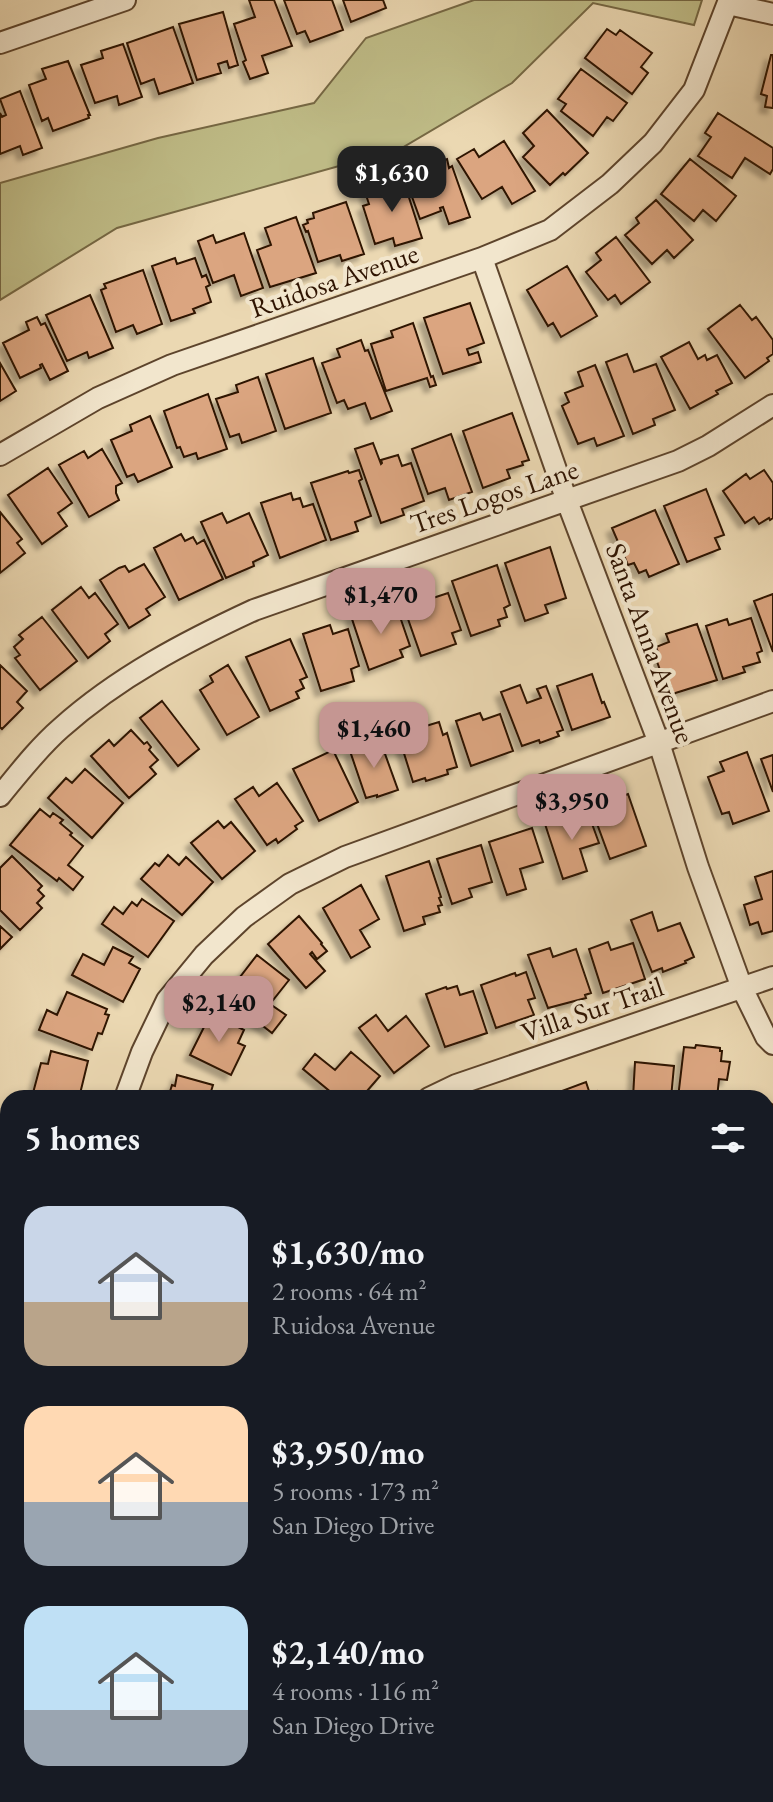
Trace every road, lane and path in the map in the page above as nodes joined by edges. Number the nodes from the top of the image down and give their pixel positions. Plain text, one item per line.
1 (125, 0) edge
2 (729, 2) edge
3 (773, 14) edge
4 (0, 43) edge
5 (482, 258) junction
6 (773, 405) edge
7 (0, 455) edge
8 (567, 501) junction
9 (773, 701) edge
10 (659, 743) junction
11 (0, 796) edge
12 (773, 977) edge
13 (742, 988) junction
14 (773, 1044) edge
15 (128, 1090) edge
16 (446, 1090) edge

1 - 4 street
2 - 3 street
2 - 5 street, Ruidosa Avenue
5 - 7 street, Ruidosa Avenue
5 - 8 street, Santa Anna Avenue
6 - 8 street, Tres Logos Lane
8 - 10 street, Santa Anna Avenue
8 - 11 street, Tres Logos Lane
9 - 10 street
10 - 13 street, Santa Anna Avenue
10 - 15 street
12 - 13 street, Villa Sur Trail
13 - 14 street, Santa Anna Avenue
13 - 16 street, Villa Sur Trail

